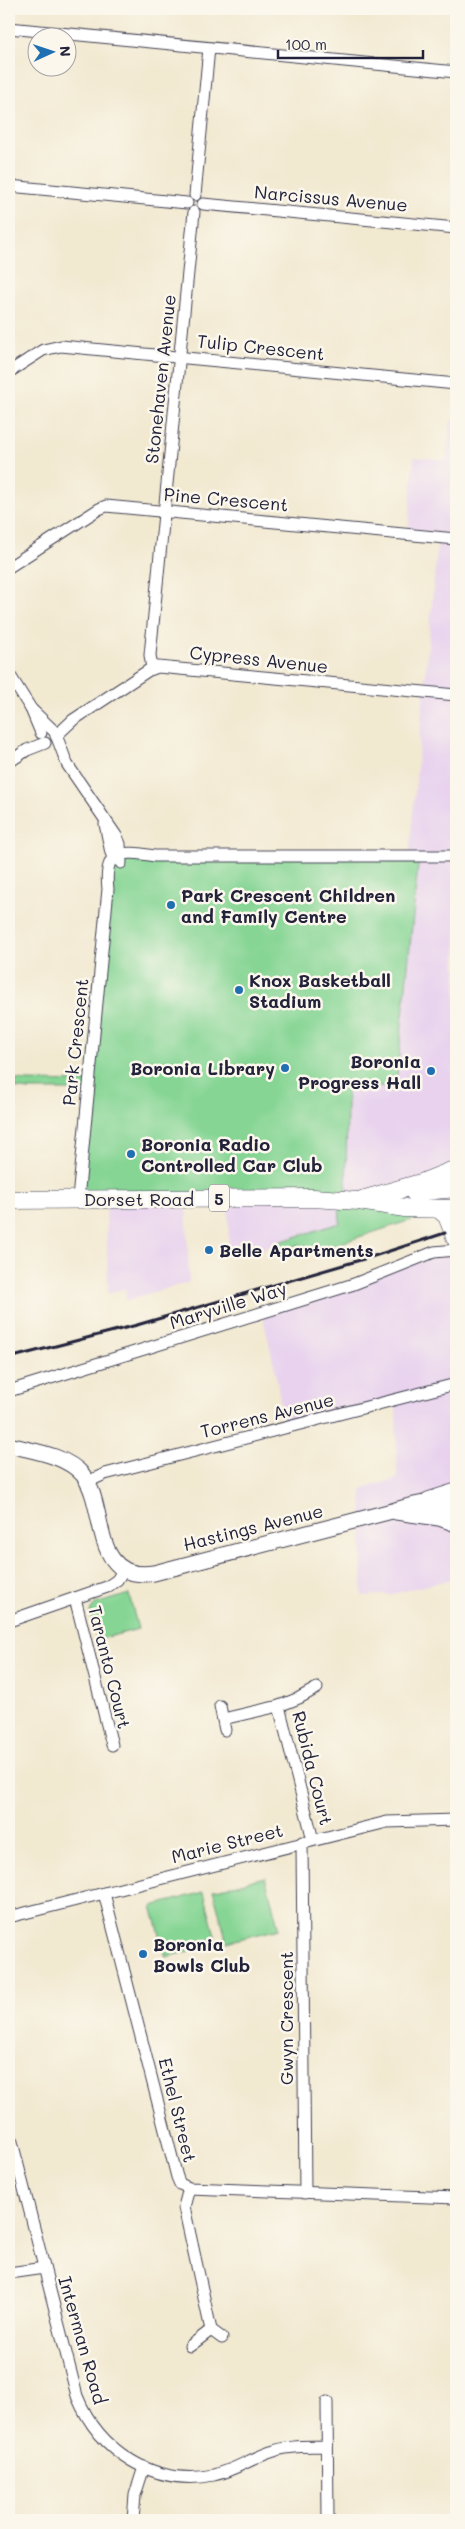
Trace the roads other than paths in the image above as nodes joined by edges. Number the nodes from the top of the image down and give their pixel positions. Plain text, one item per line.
1 (9, 28) edge
2 (209, 48) junction
3 (456, 72) edge
4 (9, 186) edge
5 (195, 203) junction
6 (456, 228) edge
7 (179, 357) junction
8 (9, 372) edge
9 (456, 384) edge
10 (165, 511) junction
11 (456, 539) edge
12 (9, 567) edge
13 (152, 669) junction
14 (9, 674) edge
15 (456, 695) edge
16 (48, 736) junction
17 (9, 762) edge
18 (456, 856) edge
19 (118, 857) junction
20 (456, 1169) edge
21 (456, 1188) edge
22 (384, 1195) junction
23 (78, 1199) junction
24 (9, 1200) edge
25 (359, 1201) junction
26 (439, 1209) junction
27 (456, 1209) edge
28 (456, 1239) edge
29 (456, 1250) edge
30 (456, 1384) edge
31 (9, 1391) edge
32 (9, 1445) edge
33 (87, 1482) junction
34 (456, 1491) edge
35 (421, 1502) junction
36 (456, 1508) edge
37 (392, 1512) junction
38 (456, 1524) edge
39 (124, 1569) junction
40 (75, 1598) junction
41 (9, 1621) edge
42 (317, 1688) dead end
43 (220, 1706) dead end
44 (279, 1706) junction
45 (112, 1745) dead end
46 (456, 1820) edge
47 (308, 1841) junction
48 (104, 1893) junction
49 (9, 1917) edge
50 (9, 2130) edge
51 (189, 2188) junction
52 (305, 2192) junction
53 (456, 2198) edge
54 (44, 2268) junction
55 (9, 2273) edge
56 (211, 2330) junction
57 (222, 2338) dead end
58 (190, 2346) dead end
59 (327, 2402) dead end
60 (327, 2446) junction
61 (144, 2467) junction
62 (133, 2520) edge
63 (328, 2520) edge

1 - 2 street
2 - 3 street
2 - 5 street, Stonehaven Avenue
4 - 5 street, Narcissus Avenue
5 - 6 street, Narcissus Avenue
5 - 7 street, Stonehaven Avenue
7 - 8 street, Tulip Crescent
7 - 9 street, Tulip Crescent
7 - 10 street, Stonehaven Avenue
10 - 11 street, Pine Crescent
10 - 12 street, Pine Crescent
10 - 13 street, Stonehaven Avenue
13 - 15 street, Cypress Avenue
13 - 16 street
14 - 16 street
16 - 17 street
16 - 19 street
18 - 19 street
19 - 23 street, Park Crescent
20 - 22 main road, Dorset Road
21 - 22 main road, Dorset Road / 5
22 - 25 main road, Dorset Road / 5
23 - 24 main road, Dorset Road / 5
23 - 25 main road, Dorset Road / 5
25 - 26 main road, Dorset Road / 5
26 - 27 main road, Dorset Road / 5
26 - 28 main road
29 - 31 street, Maryville Way
30 - 33 street, Torrens Avenue
32 - 33 main road
33 - 39 main road
34 - 35 main road
35 - 36 main road, Hastings Avenue
35 - 37 main road, Hastings Avenue
37 - 38 main road, Hastings Avenue
37 - 39 main road, Hastings Avenue
39 - 40 street
40 - 41 street
40 - 45 street, Taranto Court
42 - 44 street, Rubida Court
43 - 44 street, Rubida Court
44 - 47 street, Rubida Court
46 - 47 street, Marie Street
47 - 48 street, Marie Street
47 - 52 street, Gwyn Crescent
48 - 49 street, Marie Street
48 - 51 street, Ethel Street
50 - 54 street, Interman Road
51 - 52 street, Ethel Street
51 - 56 street
52 - 53 street, Ethel Street
54 - 55 street
54 - 61 street, Interman Road
56 - 57 street
56 - 58 street
59 - 60 street
60 - 61 street, Interman Road
60 - 63 street
61 - 62 street

